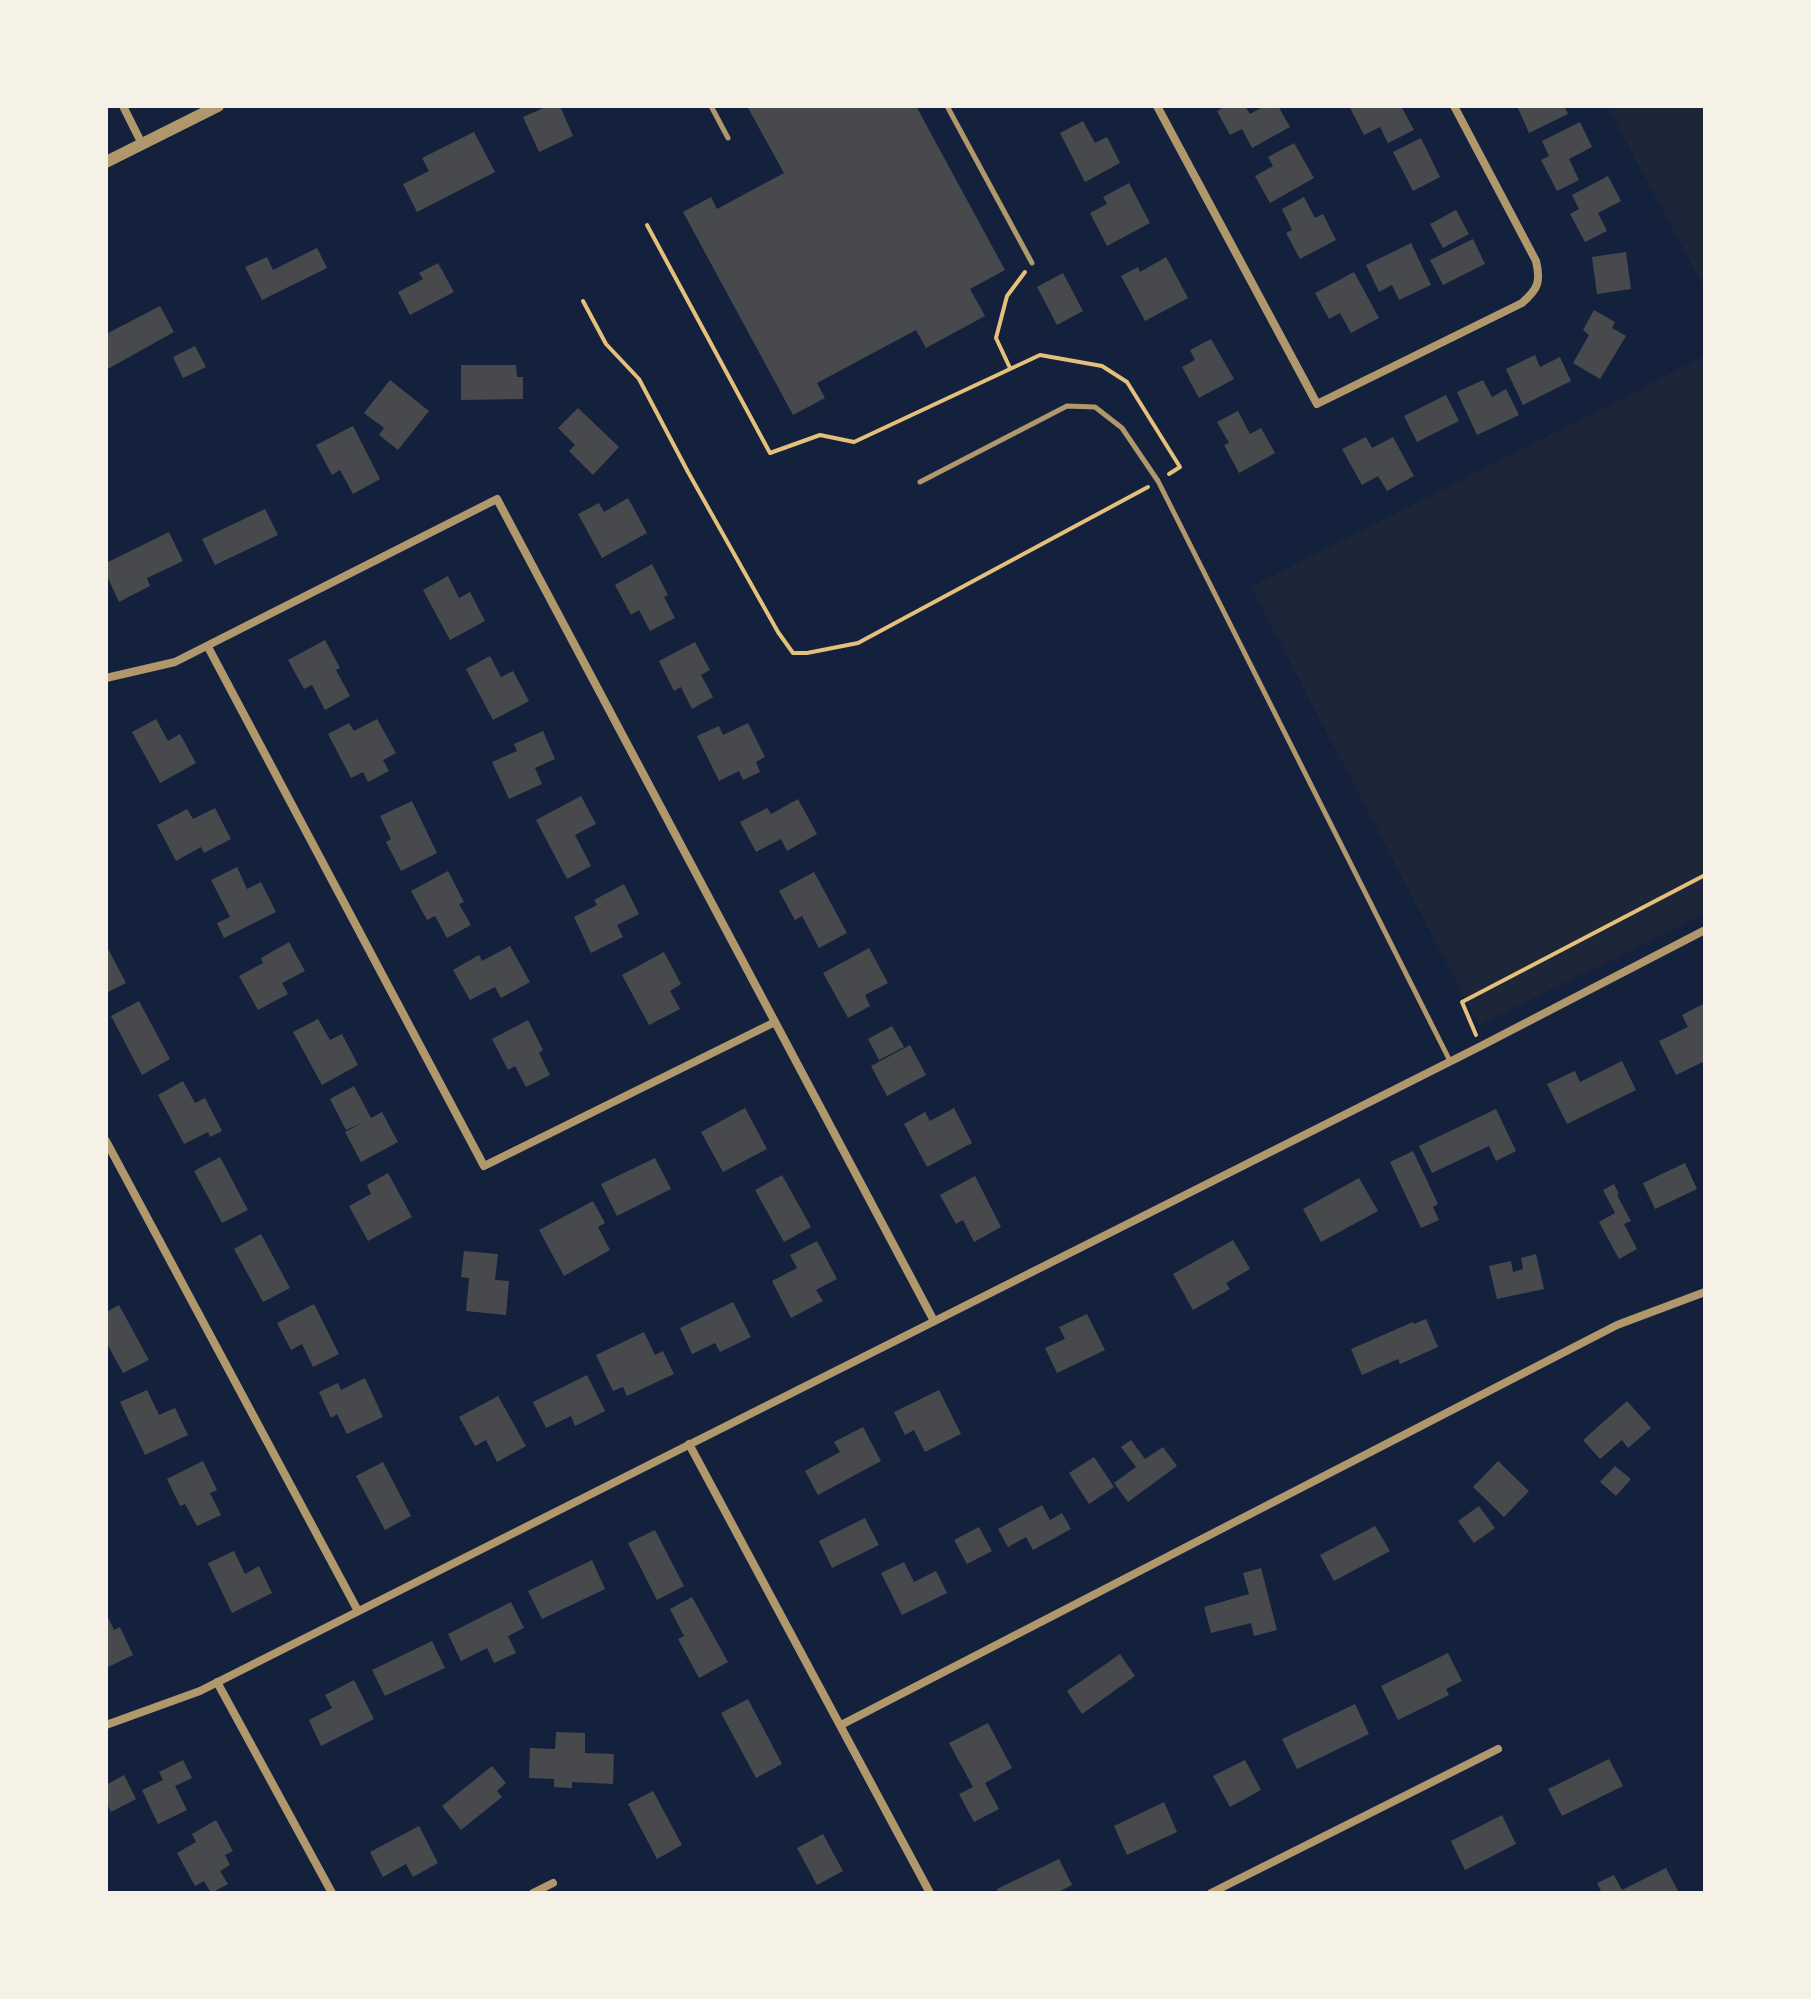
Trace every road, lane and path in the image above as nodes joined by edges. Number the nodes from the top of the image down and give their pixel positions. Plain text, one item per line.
1 (123, 106) edge
2 (218, 106) edge
3 (711, 106) edge
4 (947, 106) edge
5 (1157, 106) edge
6 (1454, 106) edge
7 (728, 138) dead end
8 (142, 144) junction
9 (106, 162) edge
10 (647, 225) dead end
11 (1032, 263) joint
12 (583, 301) dead end
13 (1011, 369) junction
14 (1158, 481) junction
15 (920, 482) dead end
16 (208, 647) junction
17 (106, 678) edge
18 (1705, 875) edge
19 (1705, 930) edge
20 (775, 1022) junction
21 (1481, 1046) junction
22 (1450, 1061) junction
23 (106, 1141) edge
24 (1705, 1292) edge
25 (934, 1321) junction
26 (689, 1444) junction
27 (358, 1611) junction
28 (217, 1682) junction
29 (106, 1725) edge
30 (841, 1725) junction
31 (1498, 1749) dead end
32 (553, 1883) dead end
33 (332, 1893) edge
34 (533, 1893) edge
35 (930, 1893) edge
36 (1211, 1893) edge

1 - 8 street
2 - 8 street
3 - 7 lane
4 - 11 lane
5 - 6 street
8 - 9 street
10 - 13 path
11 - 13 path
12 - 14 path
13 - 14 path
14 - 15 lane
14 - 22 lane
16 - 17 street
16 - 20 street
16 - 20 street
18 - 21 path
19 - 21 street
20 - 25 street
21 - 22 street
22 - 25 street
23 - 27 street
24 - 30 street
25 - 26 street
26 - 27 street
26 - 30 street
27 - 28 street
28 - 29 street
28 - 33 street
30 - 35 street
31 - 36 street
32 - 34 street

